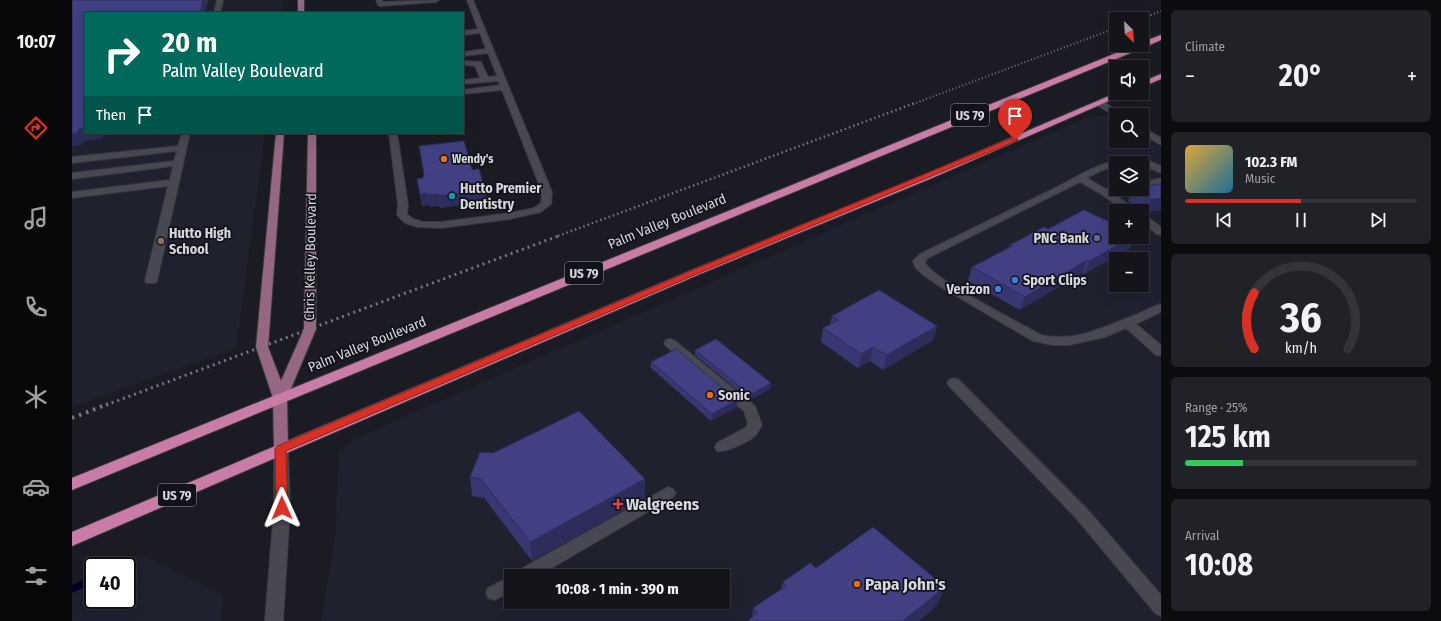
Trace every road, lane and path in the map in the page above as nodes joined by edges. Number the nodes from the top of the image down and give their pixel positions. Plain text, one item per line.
1 (220, 0) edge
2 (301, 0) edge
3 (379, 0) edge
4 (436, 0) edge
5 (470, 0) edge
6 (217, 12) edge
7 (301, 12) edge
8 (482, 31) junction
9 (464, 33) edge
10 (1161, 37) edge
11 (1149, 42) edge
12 (490, 52) junction
13 (1125, 52) edge
14 (464, 54) edge
15 (464, 64) edge
16 (464, 64) edge
17 (464, 71) edge
18 (1161, 76) edge
19 (501, 78) junction
20 (474, 79) junction
21 (485, 79) junction
22 (464, 82) edge
23 (1149, 82) edge
24 (504, 87) junction
25 (464, 92) edge
26 (1109, 99) edge
27 (1100, 103) junction
28 (1109, 109) edge
29 (186, 134) edge
30 (280, 134) edge
31 (312, 134) edge
32 (393, 134) edge
33 (1149, 134) edge
34 (1161, 142) edge
35 (182, 148) junction
36 (72, 160) edge
37 (178, 163) junction
38 (1149, 163) edge
39 (1109, 165) edge
40 (1161, 170) edge
41 (72, 176) edge
42 (1080, 178) junction
43 (1161, 181) edge
44 (174, 182) junction
45 (1149, 184) edge
46 (1109, 191) edge
47 (1105, 192) junction
48 (72, 195) edge
49 (1122, 204) edge
50 (1149, 223) edge
51 (1161, 232) edge
52 (151, 281) dead end
53 (1161, 308) edge
54 (1127, 322) junction
55 (670, 343) dead end
56 (1158, 346) edge
57 (954, 383) dead end
58 (280, 398) junction
59 (722, 447) dead end
60 (281, 449) junction
61 (72, 484) edge
62 (668, 493) dead end
63 (72, 539) edge
64 (536, 569) edge
65 (504, 587) edge
66 (494, 593) dead end
67 (1161, 608) edge
68 (274, 621) edge

1 - 6 street
2 - 7 main road
3 - 4 street
5 - 8 street
8 - 9 street
8 - 12 street
10 - 11 highway, Palm Valley Boulevard / US 79
12 - 14 street
12 - 19 street
13 - 58 highway, Palm Valley Boulevard / US 79
15 - 20 street
16 - 21 street
17 - 20 street
18 - 23 highway
19 - 21 street
19 - 24 street
20 - 21 street
20 - 22 street
24 - 25 street
24 - 32 street
26 - 27 highway, US 79
27 - 28 street
27 - 60 highway, US 79
29 - 35 street
30 - 58 main road, Chris Kelley Boulevard
31 - 58 main road, Chris Kelley Boulevard
33 - 34 street
35 - 36 street
35 - 37 street
37 - 41 street
37 - 44 street
38 - 40 street
39 - 42 street
42 - 47 street
42 - 54 street
43 - 45 street
44 - 48 street
44 - 52 street
46 - 47 street
47 - 49 street
50 - 51 street
53 - 54 street
54 - 56 street
55 - 59 street
57 - 67 street
58 - 60 main road, Chris Kelley Boulevard
58 - 61 highway, Palm Valley Boulevard / US 79
60 - 63 highway, US 79
60 - 68 street
62 - 64 street
65 - 66 street

